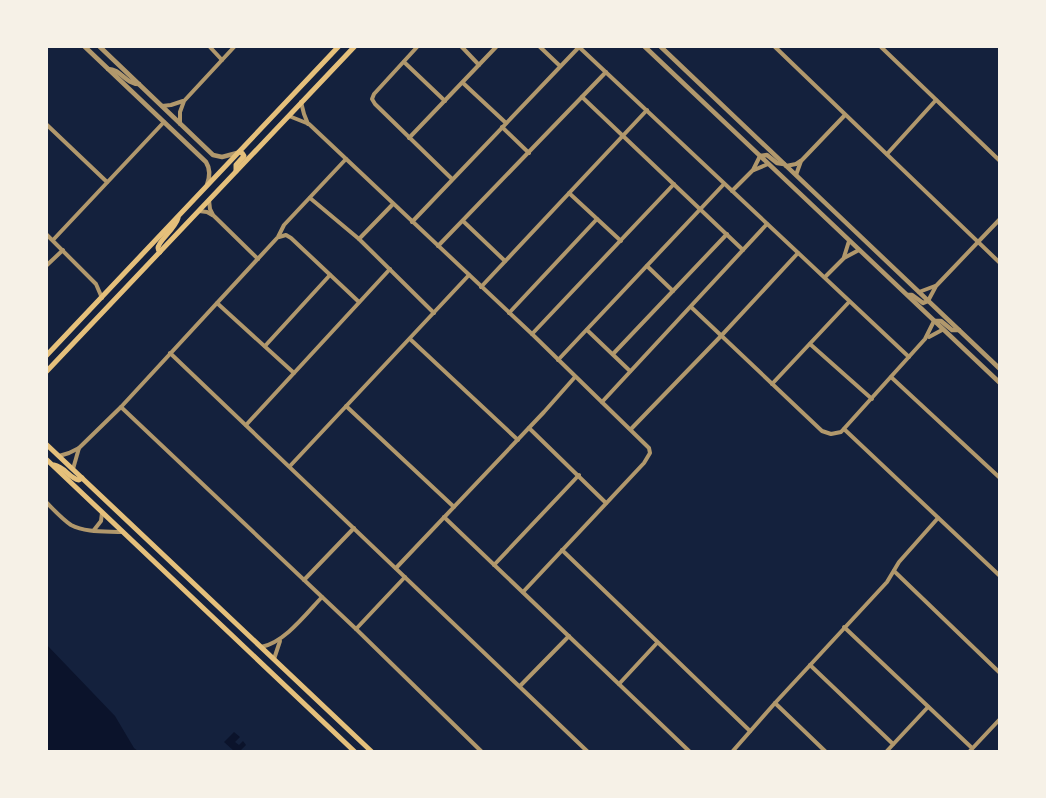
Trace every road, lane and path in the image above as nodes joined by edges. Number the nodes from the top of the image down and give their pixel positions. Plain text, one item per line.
1 (84, 46) edge
2 (99, 46) edge
3 (208, 46) edge
4 (235, 46) edge
5 (339, 46) edge
6 (355, 46) edge
7 (418, 46) edge
8 (461, 46) edge
9 (497, 46) edge
10 (539, 46) edge
11 (644, 46) edge
12 (660, 46) edge
13 (774, 46) edge
14 (786, 46) edge
15 (880, 46) edge
16 (579, 47) edge
17 (333, 50) edge
18 (781, 53) junction
19 (222, 60) junction
20 (404, 62) junction
21 (479, 65) junction
22 (560, 66) junction
23 (108, 69) junction
24 (606, 72) junction
25 (463, 83) junction
26 (139, 84) junction
27 (582, 97) junction
28 (936, 100) junction
29 (184, 101) junction
30 (445, 101) junction
31 (301, 102) junction
32 (162, 106) junction
33 (647, 110) junction
34 (845, 115) junction
35 (289, 116) junction
36 (164, 122) junction
37 (46, 124) edge
38 (180, 124) junction
39 (309, 124) junction
40 (504, 125) junction
41 (623, 136) junction
42 (409, 138) junction
43 (239, 152) junction
44 (529, 153) junction
45 (887, 154) junction
46 (760, 156) junction
47 (346, 159) junction
48 (802, 160) junction
49 (999, 161) edge
50 (768, 164) junction
51 (785, 165) junction
52 (753, 170) junction
53 (236, 171) junction
54 (796, 175) junction
55 (452, 179) junction
56 (107, 182) junction
57 (674, 184) junction
58 (724, 184) junction
59 (206, 187) junction
60 (732, 192) junction
61 (569, 193) junction
62 (310, 198) junction
63 (209, 200) junction
64 (393, 204) junction
65 (700, 209) junction
66 (200, 211) junction
67 (214, 216) junction
68 (178, 217) junction
69 (597, 219) junction
70 (999, 219) edge
71 (463, 221) junction
72 (412, 222) junction
73 (768, 224) junction
74 (46, 234) edge
75 (727, 234) junction
76 (278, 237) junction
77 (359, 239) junction
78 (53, 240) junction
79 (621, 241) junction
80 (849, 241) junction
81 (977, 242) junction
82 (438, 246) junction
83 (63, 250) junction
84 (743, 250) junction
85 (859, 250) junction
86 (160, 252) junction
87 (798, 253) junction
88 (844, 258) junction
89 (258, 259) junction
90 (505, 261) junction
91 (999, 263) edge
92 (46, 266) edge
93 (647, 266) junction
94 (390, 269) junction
95 (330, 275) junction
96 (469, 275) junction
97 (825, 278) junction
98 (96, 284) junction
99 (936, 286) junction
100 (111, 287) junction
101 (481, 287) junction
102 (673, 291) junction
103 (919, 292) junction
104 (908, 295) junction
105 (102, 298) junction
106 (928, 301) junction
107 (359, 302) junction
108 (849, 302) junction
109 (217, 303) junction
110 (691, 307) junction
111 (434, 313) junction
112 (508, 313) junction
113 (934, 321) junction
114 (587, 330) junction
115 (942, 330) junction
116 (959, 330) junction
117 (532, 334) junction
118 (721, 336) junction
119 (410, 339) junction
120 (926, 339) junction
121 (810, 344) junction
122 (265, 346) junction
123 (171, 353) junction
124 (613, 354) junction
125 (46, 356) edge
126 (909, 357) junction
127 (558, 360) junction
128 (999, 369) edge
129 (630, 371) junction
130 (46, 372) edge
131 (294, 373) junction
132 (575, 377) junction
133 (891, 377) junction
134 (999, 383) edge
135 (772, 384) junction
136 (872, 399) junction
137 (602, 402) junction
138 (121, 406) junction
139 (346, 406) junction
140 (246, 425) junction
141 (529, 428) junction
142 (632, 429) junction
143 (844, 429) junction
144 (518, 440) junction
145 (46, 444) edge
146 (79, 448) junction
147 (58, 456) junction
148 (46, 459) edge
149 (52, 465) junction
150 (290, 466) junction
151 (73, 469) junction
152 (579, 475) junction
153 (82, 478) junction
154 (999, 478) edge
155 (46, 502) edge
156 (606, 503) junction
157 (454, 507) junction
158 (102, 513) junction
159 (444, 517) junction
160 (938, 518) junction
161 (354, 528) junction
162 (93, 530) junction
163 (124, 532) junction
164 (562, 550) junction
165 (494, 565) junction
166 (396, 568) junction
167 (894, 571) junction
168 (999, 576) edge
169 (405, 577) junction
170 (304, 580) junction
171 (523, 592) junction
172 (322, 597) junction
173 (844, 627) junction
174 (356, 629) junction
175 (569, 636) junction
176 (281, 639) junction
177 (657, 643) junction
178 (261, 647) junction
179 (274, 660) junction
180 (810, 665) junction
181 (999, 673) edge
182 (619, 684) junction
183 (520, 686) junction
184 (775, 703) junction
185 (928, 707) junction
186 (999, 719) edge
187 (750, 731) junction
188 (893, 744) junction
189 (584, 750) edge
190 (970, 750) edge
191 (356, 752) edge
192 (372, 752) edge
193 (482, 752) edge
194 (690, 752) edge
195 (732, 752) edge
196 (826, 752) edge
197 (886, 752) edge

1 - 23 street
2 - 26 street
3 - 19 street
4 - 19 street
5 - 17 main road
6 - 31 main road
7 - 20 street
8 - 21 street
9 - 21 street
10 - 22 street
11 - 46 street
12 - 51 street
13 - 18 street
14 - 18 street
15 - 28 street
16 - 22 street
16 - 24 street
17 - 43 main road
18 - 34 street
19 - 29 street
20 - 30 street
20 - 42 street
21 - 25 street
22 - 40 street
23 - 26 street
23 - 36 street
24 - 27 street
24 - 33 street
25 - 30 street
25 - 40 street
26 - 32 street
27 - 41 street
27 - 44 street
28 - 45 street
28 - 49 street
29 - 32 street
29 - 38 street
30 - 42 street
31 - 35 main road
31 - 39 street
32 - 38 street
33 - 41 street
33 - 58 street
34 - 45 street
34 - 48 street
35 - 39 street
35 - 53 main road
36 - 56 street
36 - 59 street
37 - 56 street
38 - 43 street
39 - 47 street
40 - 44 street
40 - 55 street
41 - 57 street
41 - 61 street
42 - 55 street
43 - 53 main road
43 - 59 main road
44 - 71 street
45 - 81 street
46 - 50 street
46 - 51 street
46 - 52 street
47 - 62 street
47 - 64 street
48 - 51 street
48 - 54 street
50 - 52 street
50 - 80 street
51 - 54 street
52 - 60 street
53 - 63 main road
54 - 103 street
55 - 72 street
56 - 78 street
57 - 65 street
57 - 79 street
58 - 60 street
58 - 65 street
59 - 68 main road
60 - 73 street
61 - 69 street
61 - 90 street
62 - 76 street
62 - 77 street
63 - 66 main road
63 - 67 street
64 - 72 street
64 - 77 street
65 - 75 street
65 - 93 street
66 - 67 street
66 - 86 main road
67 - 89 street
68 - 86 main road
68 - 100 main road
69 - 79 street
69 - 112 street
70 - 81 street
71 - 82 street
71 - 90 street
72 - 82 street
73 - 84 street
73 - 87 street
74 - 78 street
75 - 84 street
75 - 102 street
76 - 89 street
76 - 95 street
77 - 94 street
78 - 83 street
79 - 117 street
80 - 85 street
80 - 88 street
81 - 91 street
81 - 99 street
82 - 96 street
83 - 92 street
83 - 98 street
84 - 110 street
85 - 88 street
85 - 104 street
86 - 130 main road
87 - 97 street
87 - 118 street
88 - 97 street
89 - 109 street
90 - 101 street
93 - 102 street
93 - 114 street
94 - 107 street
94 - 111 street
95 - 107 street
95 - 122 street
96 - 101 street
96 - 111 street
97 - 108 street
98 - 100 street
98 - 105 street
99 - 103 street
99 - 106 street
100 - 105 main road
101 - 112 street
102 - 124 street
103 - 106 street
104 - 106 street
104 - 113 street
105 - 125 main road
106 - 116 street
107 - 131 street
108 - 121 street
108 - 126 street
109 - 122 street
109 - 123 street
110 - 118 street
110 - 129 street
111 - 119 street
112 - 117 street
113 - 115 street
113 - 116 street
113 - 120 street
114 - 124 street
114 - 127 street
115 - 120 street
115 - 134 street
116 - 128 street
117 - 127 street
118 - 135 street
118 - 142 street
119 - 139 street
119 - 144 street
120 - 126 street
121 - 135 street
121 - 136 street
122 - 131 street
123 - 138 street
123 - 140 street
124 - 129 street
126 - 133 street
127 - 132 street
129 - 137 street
131 - 140 street
132 - 137 street
132 - 141 street
133 - 136 street
133 - 154 street
135 - 143 street
136 - 143 street
137 - 142 street
138 - 146 street
138 - 170 street
139 - 150 street
139 - 157 street
140 - 150 street
141 - 144 street
141 - 152 street
142 - 156 street
143 - 160 street
144 - 157 street
145 - 147 main road
146 - 147 street
146 - 151 street
147 - 151 main road
148 - 149 main road
149 - 153 main road
149 - 158 main road
150 - 161 street
151 - 153 main road
152 - 156 street
152 - 165 street
153 - 178 main road
155 - 162 street
156 - 164 street
157 - 159 street
158 - 162 street
158 - 163 main road
159 - 165 street
159 - 166 street
160 - 167 street
160 - 168 street
161 - 166 street
161 - 170 street
162 - 163 street
163 - 191 main road
164 - 171 street
164 - 177 street
165 - 171 street
166 - 169 street
167 - 173 street
167 - 181 street
169 - 174 street
169 - 183 street
170 - 172 street
171 - 175 street
172 - 174 street
172 - 176 street
173 - 180 street
173 - 185 street
174 - 193 street
175 - 182 street
175 - 183 street
176 - 178 street
176 - 179 street
177 - 182 street
177 - 187 street
178 - 179 main road
179 - 192 main road
180 - 184 street
180 - 188 street
182 - 194 street
183 - 189 street
184 - 187 street
184 - 196 street
185 - 188 street
185 - 190 street
186 - 190 street
187 - 195 street
188 - 197 street

